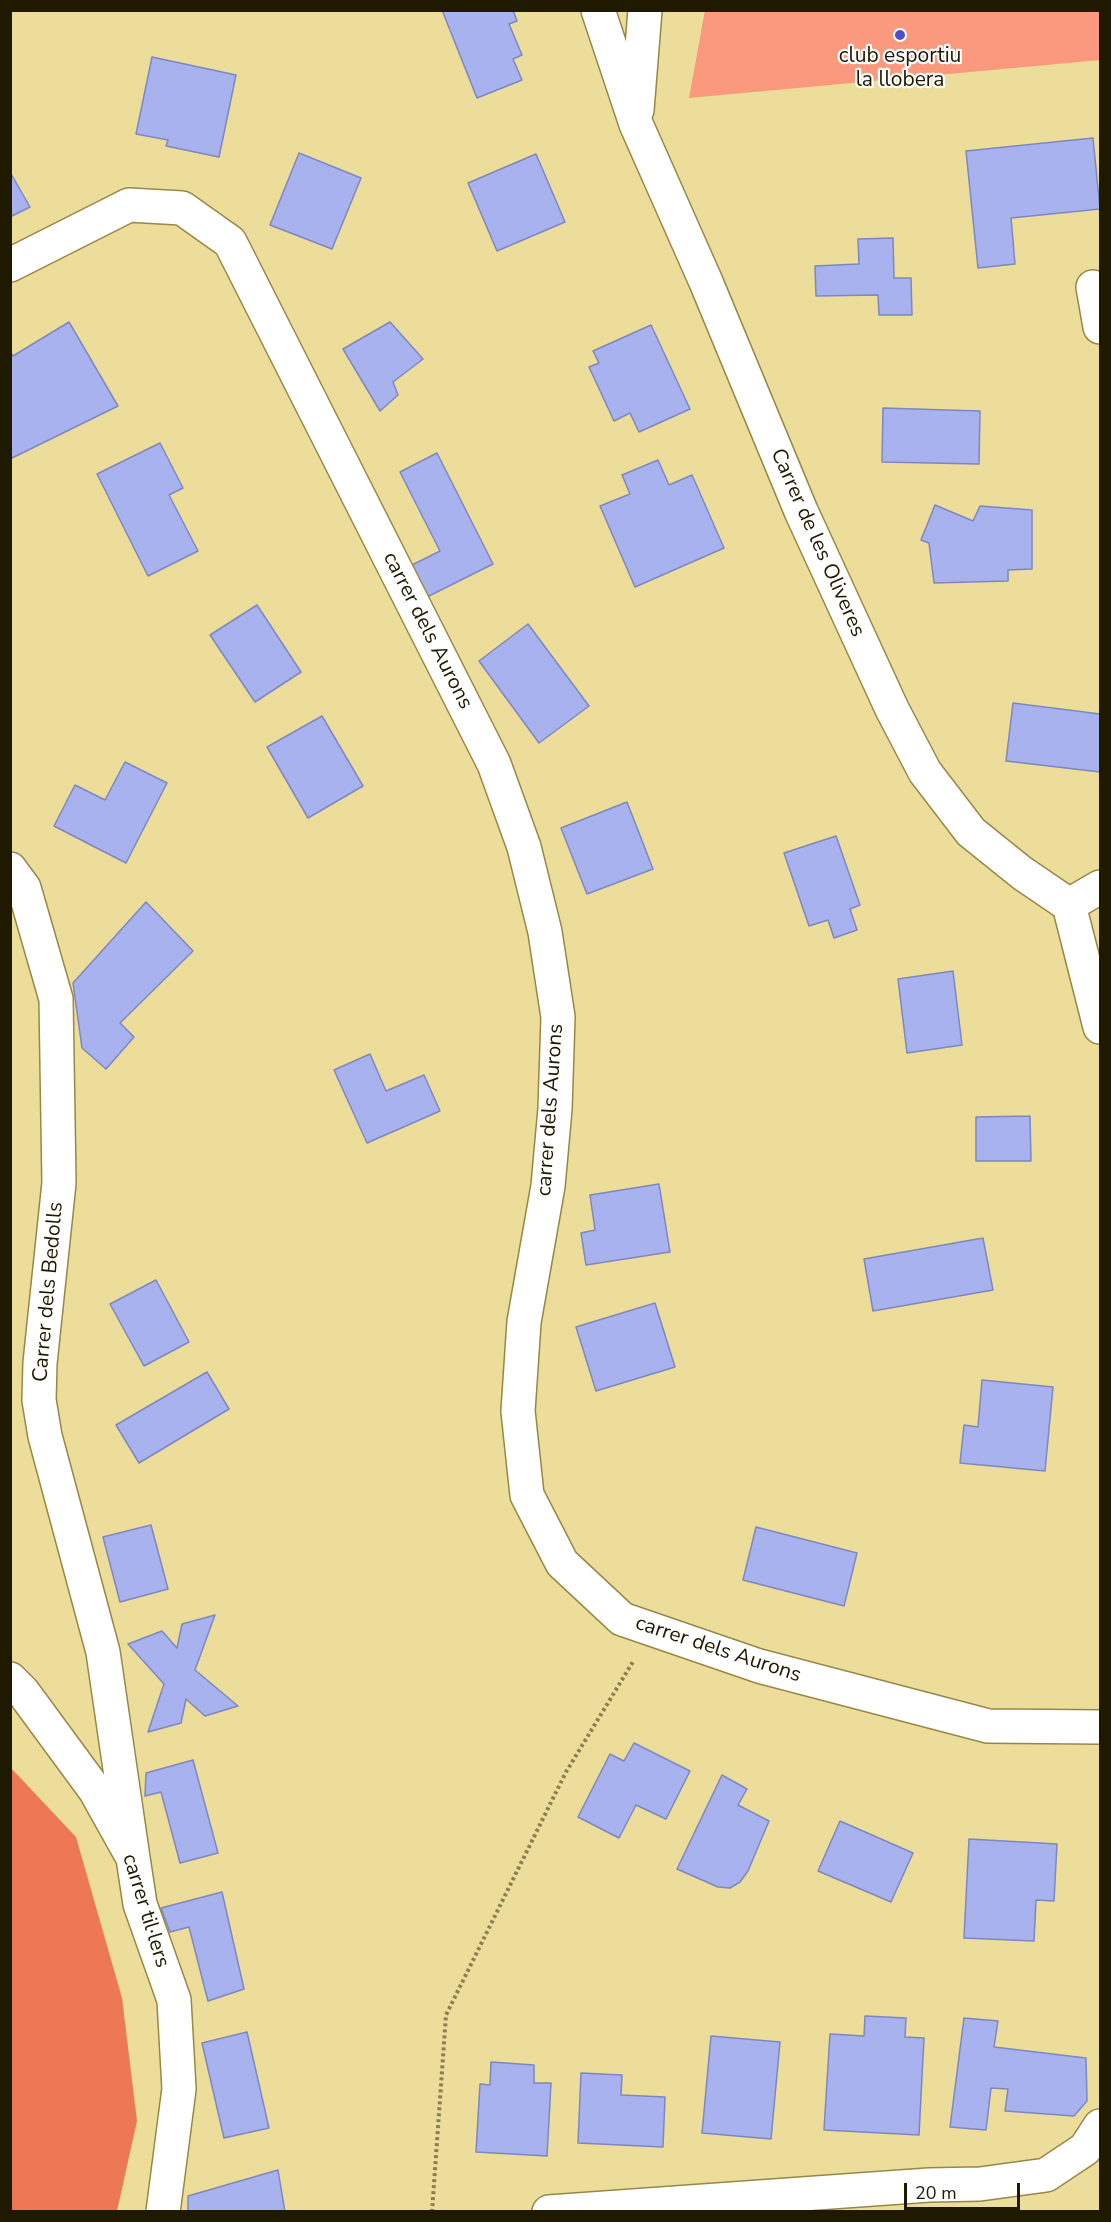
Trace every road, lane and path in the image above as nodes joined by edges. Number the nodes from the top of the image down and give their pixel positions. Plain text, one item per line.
1 (598, 10) edge
2 (645, 10) edge
3 (636, 124) junction
4 (10, 265) edge
5 (1093, 287) dead end
6 (1101, 327) edge
7 (10, 869) edge
8 (1101, 887) edge
9 (1069, 905) junction
10 (1101, 1027) edge
11 (652, 1630) junction
12 (10, 1679) edge
13 (1101, 1727) edge
14 (133, 1858) junction
15 (1101, 2126) edge
16 (163, 2211) edge
17 (432, 2211) edge
18 (549, 2211) edge

1 - 3 street, Carrer de les Oliveres
2 - 3 street
3 - 9 street, Carrer de les Oliveres
4 - 11 street, carrer dels Aurons
5 - 6 street
7 - 14 street, Carrer dels Bedolls
8 - 9 street
9 - 10 street
11 - 13 street, carrer dels Aurons
11 - 17 path
12 - 14 street, carrer til·lers
14 - 16 street, carrer til·lers
15 - 18 street

